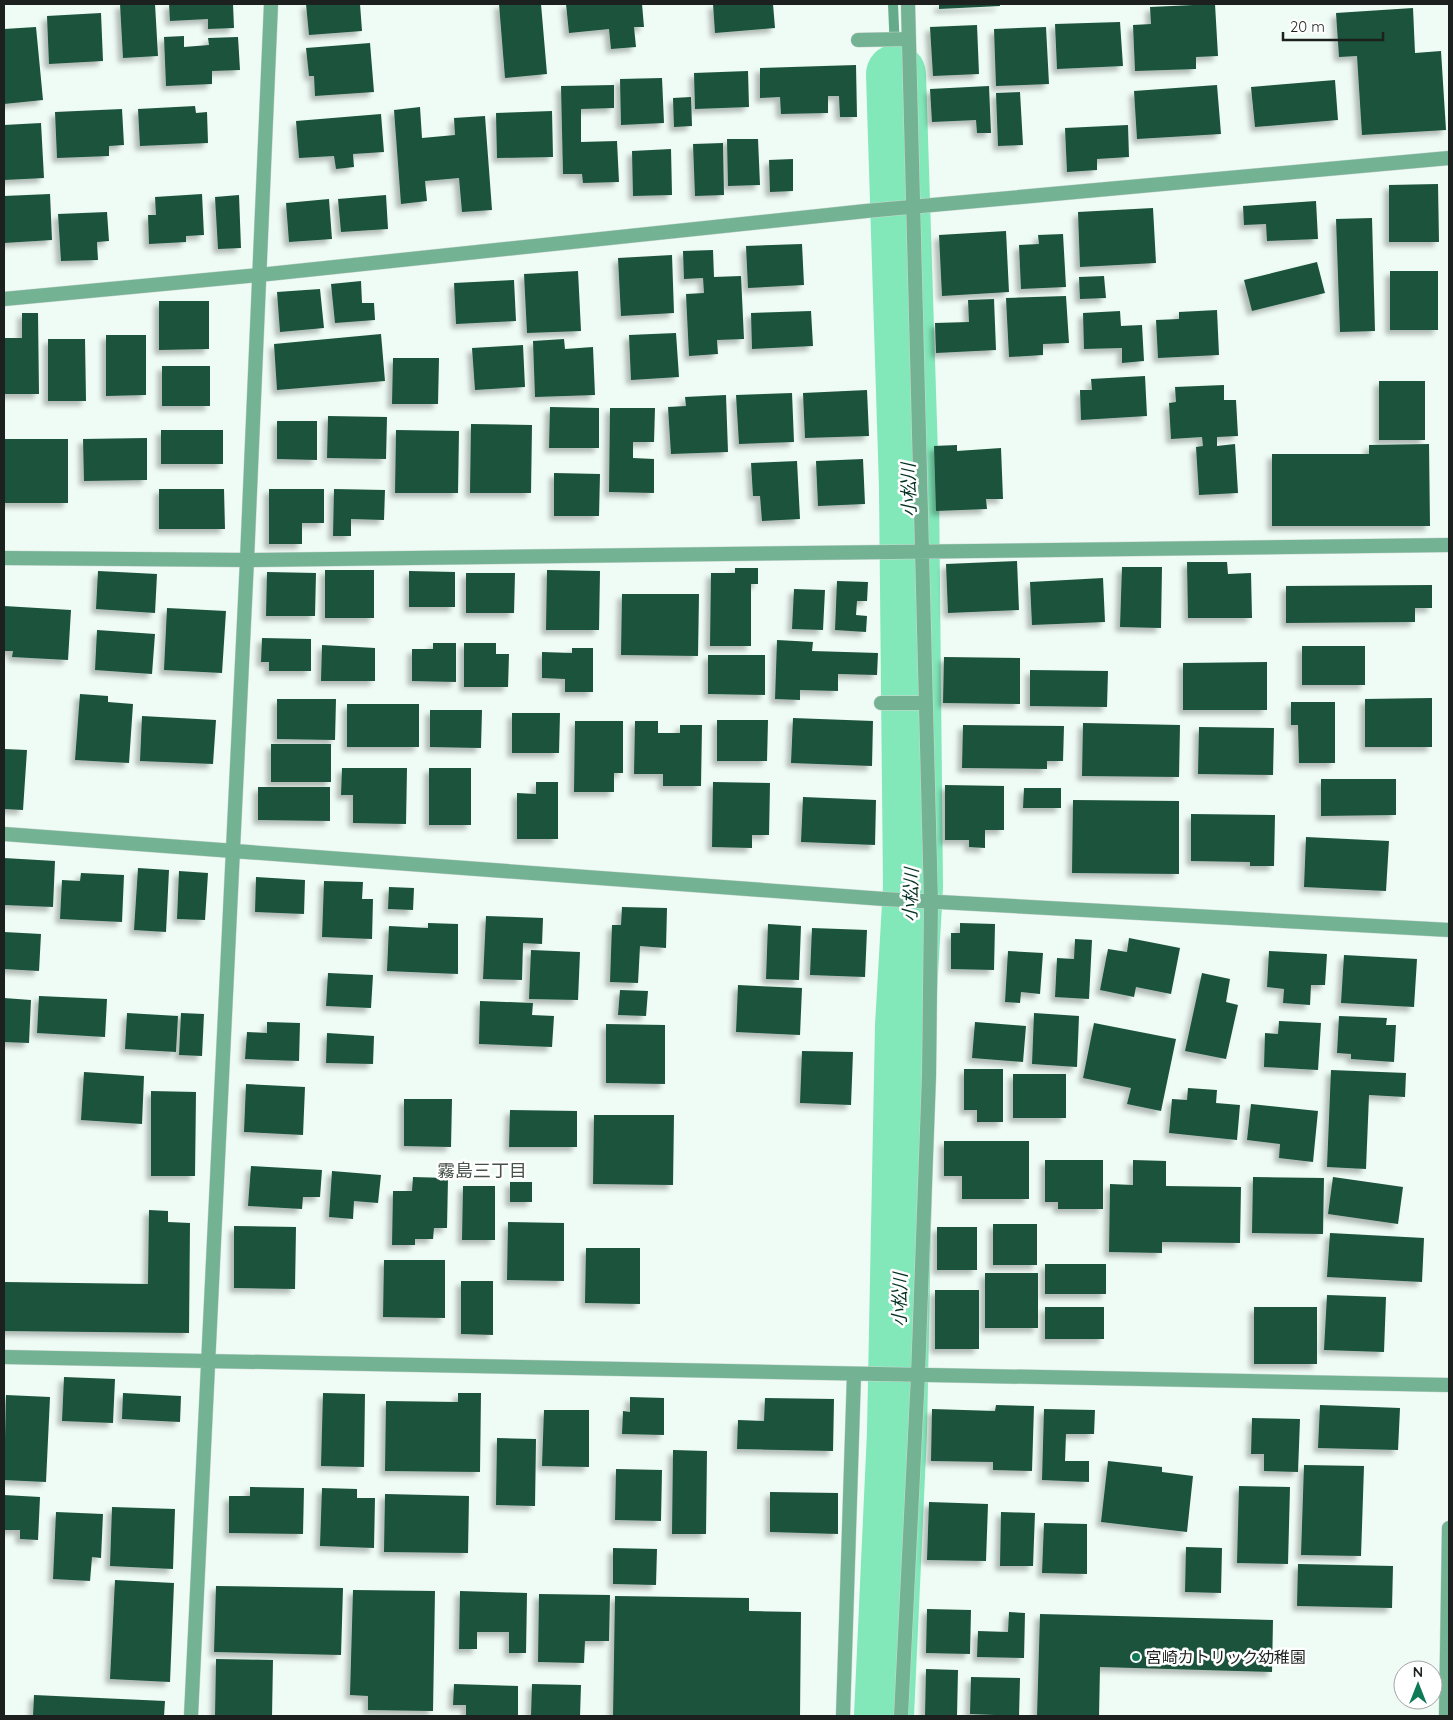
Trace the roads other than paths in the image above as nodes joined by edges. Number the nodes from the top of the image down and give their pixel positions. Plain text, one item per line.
1 (271, 4) edge
2 (908, 4) edge
3 (909, 39) junction
4 (858, 40) dead end
5 (1449, 158) edge
6 (913, 207) junction
7 (259, 275) junction
8 (4, 299) edge
9 (1449, 545) edge
10 (921, 551) junction
11 (4, 558) edge
12 (247, 560) junction
13 (881, 703) dead end
14 (925, 703) junction
15 (4, 834) edge
16 (232, 850) junction
17 (931, 902) junction
18 (1449, 930) edge
19 (4, 1357) edge
20 (208, 1360) junction
21 (854, 1374) junction
22 (918, 1375) junction
23 (1449, 1385) edge
24 (1449, 1528) edge
25 (191, 1716) edge
26 (844, 1716) edge
27 (901, 1716) edge
28 (1446, 1716) edge

1 - 7 street
2 - 3 street
3 - 4 street
3 - 6 street
5 - 6 street
6 - 7 street
6 - 10 street
7 - 8 street
7 - 12 street
9 - 10 street
10 - 12 street
10 - 14 street
11 - 12 street
12 - 16 street
13 - 14 street
14 - 17 street
15 - 16 street
16 - 17 street
16 - 20 street
17 - 18 street
17 - 22 street
19 - 20 street
20 - 21 street
20 - 25 street
21 - 22 street
21 - 26 street
22 - 23 street
22 - 27 street
24 - 28 street

